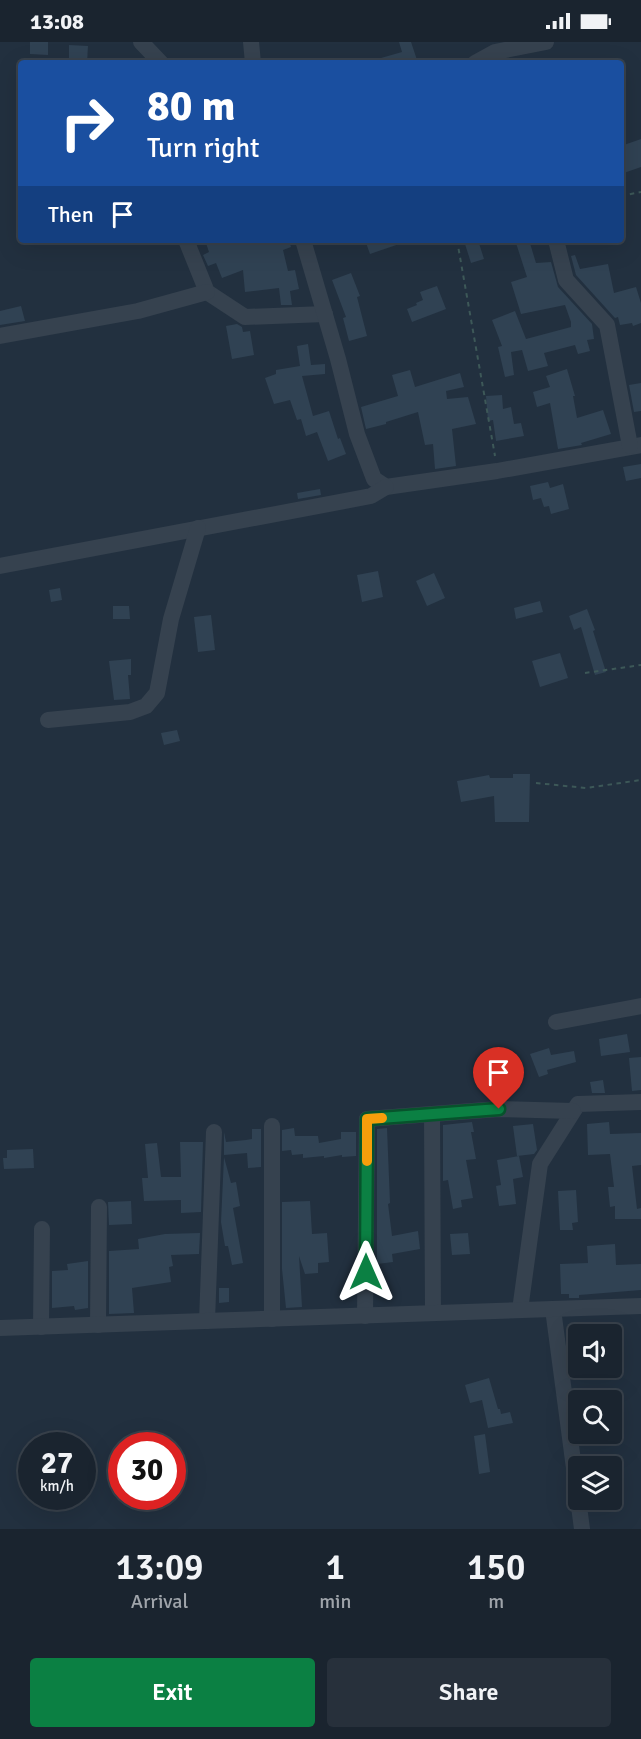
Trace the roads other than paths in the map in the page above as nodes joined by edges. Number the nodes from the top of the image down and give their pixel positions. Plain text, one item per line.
1 (141, 42) edge
2 (251, 42) edge
3 (546, 42) edge
4 (158, 60) edge
5 (254, 60) edge
6 (480, 60) edge
7 (187, 243) edge
8 (304, 243) edge
9 (557, 243) edge
10 (207, 292) junction
11 (325, 314) junction
12 (0, 336) edge
13 (635, 446) edge
14 (386, 487) junction
15 (198, 528) junction
16 (0, 566) edge
17 (48, 720) dead end
18 (641, 1006) edge
19 (556, 1022) dead end
20 (641, 1102) edge
21 (573, 1111) junction
22 (432, 1114) junction
23 (272, 1126) dead end
24 (214, 1132) dead end
25 (99, 1207) dead end
26 (42, 1229) dead end
27 (641, 1306) edge
28 (553, 1309) junction
29 (520, 1310) junction
30 (433, 1313) junction
31 (365, 1316) junction
32 (272, 1319) junction
33 (207, 1321) junction
34 (98, 1324) junction
35 (41, 1327) junction
36 (0, 1328) edge
37 (582, 1529) edge

1 - 4 street
2 - 5 street
3 - 6 street
7 - 10 street
8 - 11 street
9 - 13 street
10 - 11 street
10 - 12 street
11 - 14 street
13 - 14 street
14 - 15 street
15 - 16 street
15 - 17 street
18 - 19 street
20 - 21 street
21 - 22 street
21 - 29 street
22 - 30 street
22 - 31 street
23 - 32 street
24 - 33 street
25 - 34 street
26 - 35 street
27 - 28 street
28 - 29 street
28 - 37 street
29 - 30 street
30 - 31 street
31 - 32 street
32 - 33 street
33 - 34 street
34 - 35 street
35 - 36 street

